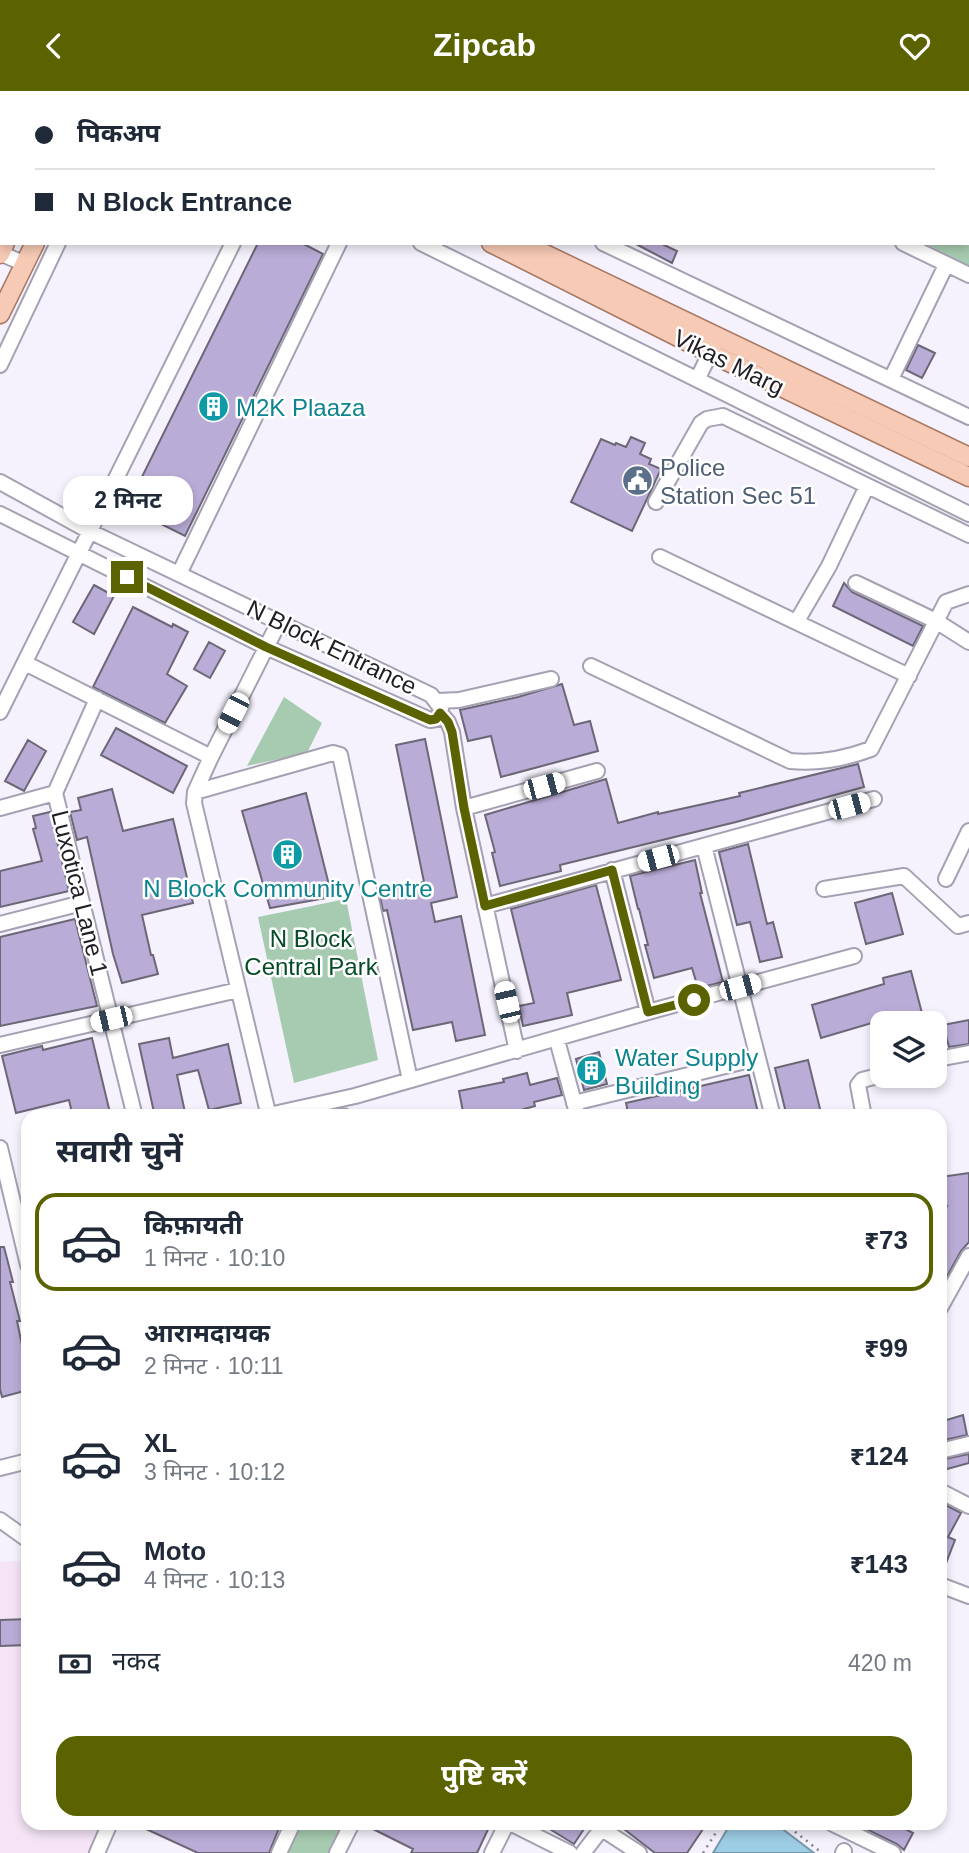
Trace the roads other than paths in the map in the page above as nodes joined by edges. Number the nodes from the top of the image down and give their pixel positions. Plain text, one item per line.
1 (34, 245) edge
2 (57, 245) edge
3 (232, 245) edge
4 (338, 245) edge
5 (425, 245) edge
6 (495, 245) edge
7 (526, 245) edge
8 (557, 245) edge
9 (607, 245) edge
10 (907, 245) edge
11 (0, 253) edge
12 (25, 264) junction
13 (946, 265) junction
14 (579, 271) junction
15 (969, 275) edge
16 (0, 313) edge
17 (714, 345) junction
18 (0, 365) edge
19 (698, 379) junction
20 (891, 379) junction
21 (969, 417) edge
22 (969, 457) edge
23 (969, 477) edge
24 (0, 482) edge
25 (867, 486) junction
26 (656, 502) dead end
27 (0, 514) edge
28 (969, 514) edge
29 (91, 532) junction
30 (969, 534) edge
31 (80, 554) junction
32 (660, 557) dead end
33 (179, 574) junction
34 (856, 583) dead end
35 (969, 594) edge
36 (797, 621) junction
37 (936, 621) junction
38 (279, 622) junction
39 (969, 642) edge
40 (266, 647) junction
41 (25, 663) junction
42 (591, 666) dead end
43 (909, 676) junction
44 (551, 679) dead end
45 (97, 699) junction
46 (439, 707) junction
47 (0, 712) edge
48 (211, 757) junction
49 (597, 771) dead end
50 (195, 792) junction
51 (55, 793) junction
52 (874, 799) dead end
53 (0, 808) edge
54 (464, 808) junction
55 (969, 833) edge
56 (704, 845) junction
57 (612, 870) junction
58 (946, 879) dead end
59 (824, 889) dead end
60 (82, 903) junction
61 (485, 906) junction
62 (969, 923) edge
63 (0, 924) edge
64 (854, 957) dead end
65 (740, 987) junction
66 (239, 990) junction
67 (648, 1012) junction
68 (111, 1019) junction
69 (557, 1040) junction
70 (0, 1045) edge
71 (517, 1051) junction
72 (969, 1052) edge
73 (947, 1057) edge
74 (758, 1058) junction
75 (870, 1078) edge
76 (410, 1080) junction
77 (133, 1109) edge
78 (267, 1109) edge
79 (299, 1109) edge
80 (576, 1109) edge
81 (580, 1109) edge
82 (771, 1109) edge
83 (862, 1109) edge
84 (0, 1148) edge
85 (21, 1236) edge
86 (967, 1263) edge
87 (947, 1296) edge
88 (969, 1444) edge
89 (947, 1449) edge
90 (21, 1463) edge
91 (0, 1468) edge
92 (947, 1495) edge
93 (969, 1506) edge
94 (0, 1520) edge
95 (21, 1535) edge
96 (947, 1588) edge
97 (969, 1596) edge
98 (107, 1830) edge
99 (290, 1830) edge
100 (348, 1830) edge
101 (505, 1830) edge
102 (523, 1830) edge
103 (601, 1830) edge
104 (609, 1830) edge
105 (845, 1830) edge
106 (97, 1853) edge
107 (279, 1853) edge
108 (337, 1853) edge
109 (492, 1853) edge
110 (570, 1853) edge
111 (583, 1853) edge
112 (639, 1853) edge
113 (893, 1853) edge

1 - 12 main road
2 - 18 street
3 - 29 street
4 - 33 street
5 - 19 street
6 - 17 main road, Vikas Marg
7 - 14 main road, Vikas Marg
8 - 14 main road
9 - 20 street
10 - 13 street
11 - 12 street
12 - 16 main road
13 - 15 street
13 - 20 street
14 - 17 main road, Vikas Marg
17 - 19 street
17 - 22 main road, Vikas Marg
17 - 23 main road, Vikas Marg
19 - 28 street
20 - 21 street
24 - 29 street, N Block Entrance
25 - 26 street
25 - 30 street
25 - 36 street
27 - 31 street, N Block Entrance
29 - 31 street
29 - 33 street, N Block Entrance
31 - 40 street, N Block Entrance
31 - 41 street
32 - 36 street
33 - 38 street, N Block Entrance
34 - 37 street
35 - 37 street
36 - 43 street
37 - 39 street
37 - 43 street
38 - 40 street
38 - 46 street, N Block Entrance
40 - 46 street, N Block Entrance
40 - 48 street
41 - 45 street
41 - 47 street
42 - 43 street
44 - 46 street
45 - 48 street
45 - 51 street
46 - 54 street
48 - 50 street
49 - 54 street
50 - 66 street
50 - 76 street
51 - 53 street
51 - 60 street, Luxotica Lane 1
52 - 56 street
54 - 61 street
55 - 58 street
56 - 57 street
56 - 65 street
57 - 61 street
57 - 67 street
59 - 62 street
60 - 63 street
60 - 68 street, Luxotica Lane 1
61 - 71 street
64 - 65 street
65 - 67 street
65 - 74 street
66 - 68 street
66 - 78 street
67 - 69 street
68 - 70 street
68 - 77 street, Luxotica Lane 1
69 - 71 street
69 - 80 street
71 - 76 street
72 - 73 street
74 - 81 street
74 - 82 street
75 - 83 street
76 - 79 street
84 - 85 street
86 - 87 street
88 - 89 street
90 - 91 street
92 - 93 street
94 - 95 street
96 - 97 street
98 - 106 street
99 - 107 street
100 - 108 street
101 - 109 street
102 - 110 street
103 - 111 street
104 - 112 street
105 - 113 street

